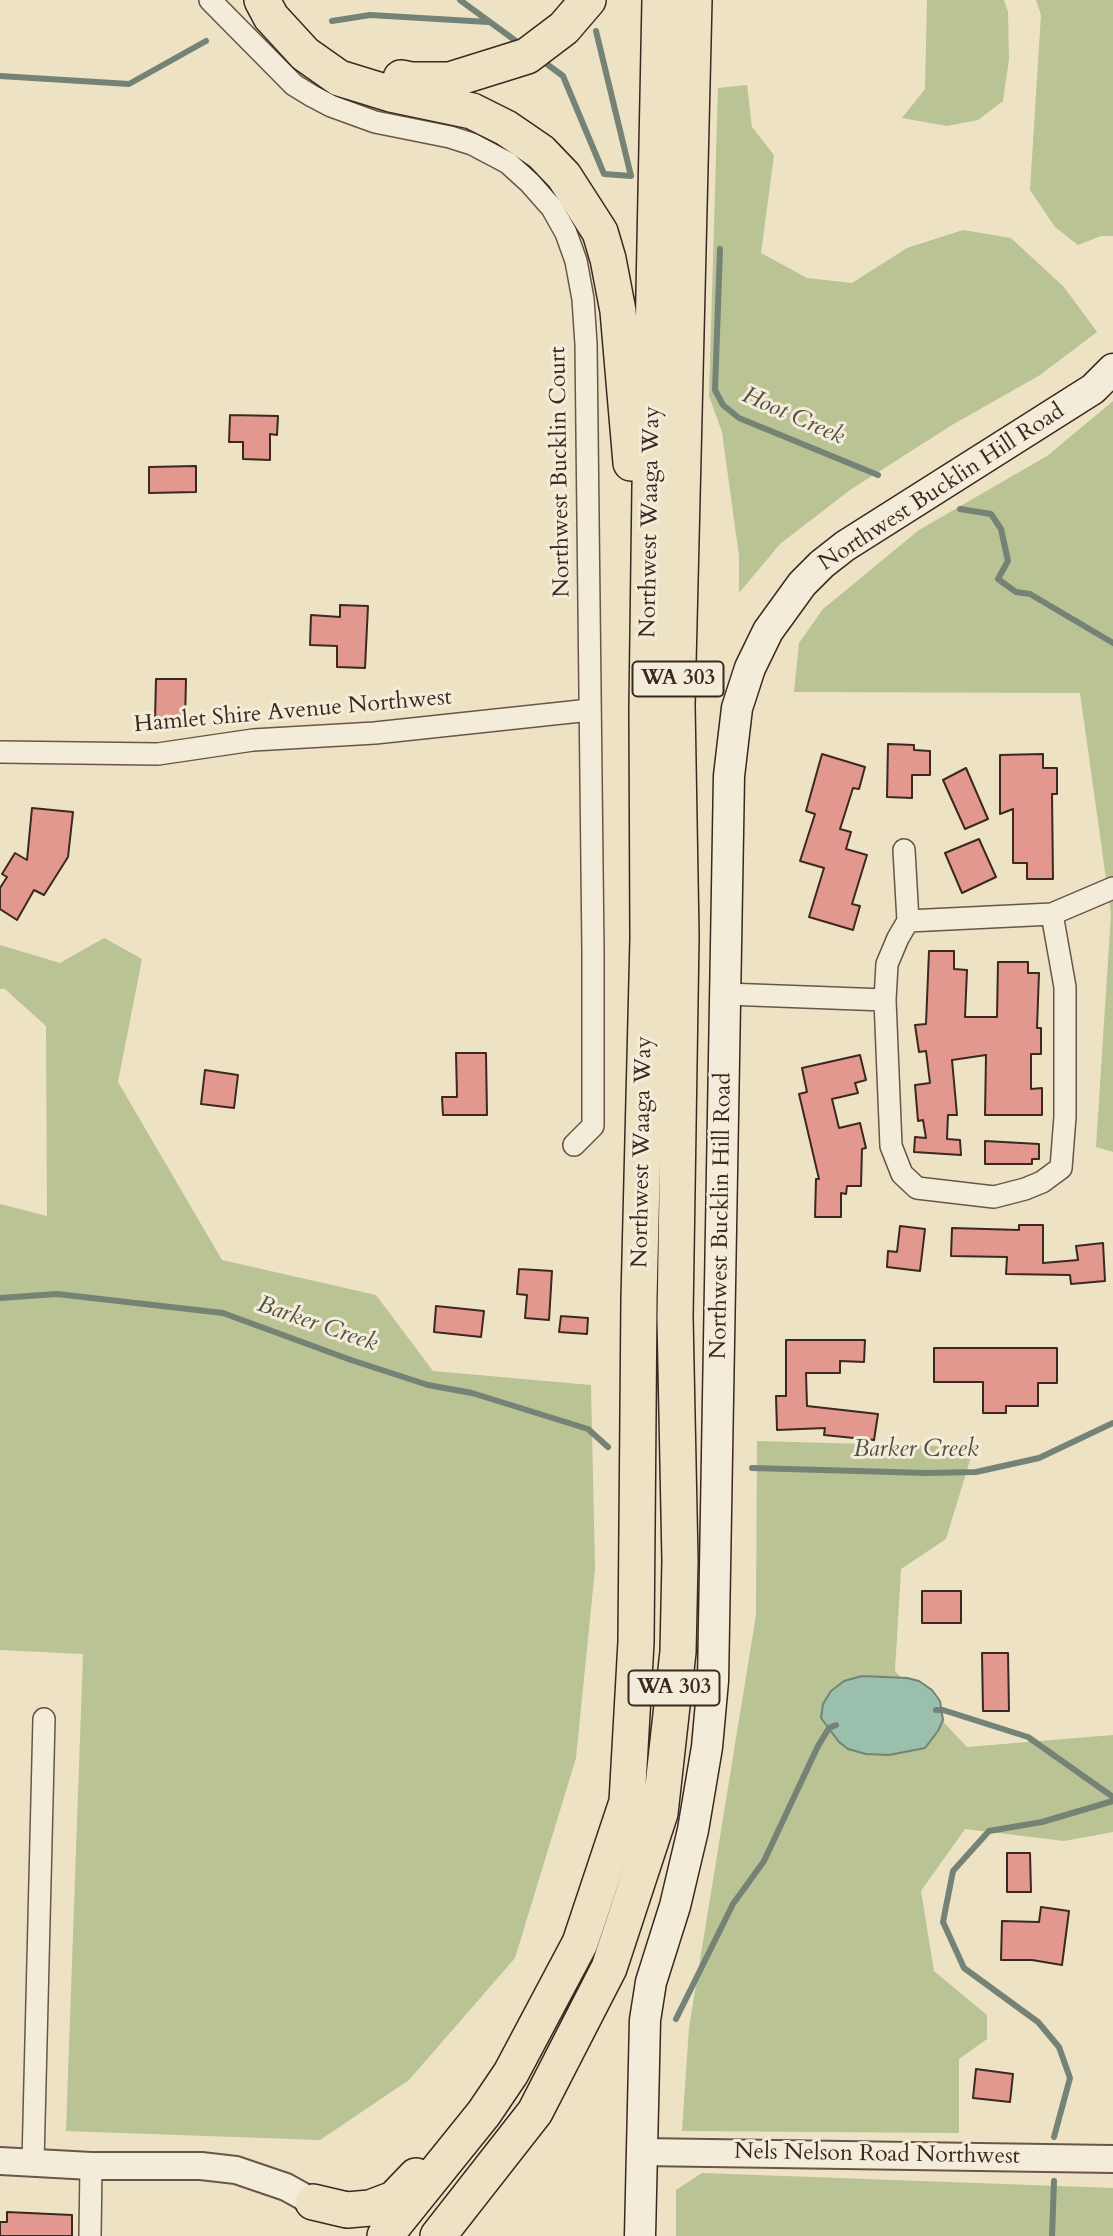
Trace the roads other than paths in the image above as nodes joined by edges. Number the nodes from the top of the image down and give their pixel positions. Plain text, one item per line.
1 (210, 0) edge
2 (262, 0) edge
3 (282, 0) edge
4 (588, 0) edge
5 (660, 0) edge
6 (694, 0) edge
7 (717, 0) edge
8 (689, 279) junction
9 (1113, 369) edge
10 (649, 683) junction
11 (590, 710) junction
12 (0, 752) edge
13 (904, 850) dead end
14 (1113, 888) edge
15 (1052, 914) junction
16 (908, 921) junction
17 (726, 994) junction
18 (885, 1000) junction
19 (574, 1145) dead end
20 (44, 1719) dead end
21 (484, 2113) junction
22 (642, 2152) junction
23 (1113, 2159) edge
24 (0, 2161) edge
25 (33, 2162) junction
26 (91, 2166) junction
27 (313, 2202) junction
28 (90, 2236) edge
29 (333, 2236) edge
30 (385, 2236) edge
31 (438, 2236) edge
32 (640, 2236) edge

1 - 11 street, Northwest Bucklin Court
2 - 10 highway
3 - 4 highway
5 - 10 highway, Northwest Waaga Way / WA 303
6 - 8 highway, Northwest Waaga Way / WA 303
7 - 8 highway
8 - 31 highway, Northwest Waaga Way / WA 303
9 - 17 main road, Northwest Bucklin Hill Road
10 - 21 highway, Northwest Waaga Way / WA 303
11 - 12 street, Hamlet Shire Avenue Northwest
11 - 19 street, Northwest Bucklin Court
13 - 16 street
14 - 15 street
15 - 16 street
15 - 18 street
16 - 18 street
17 - 18 street
17 - 22 main road, Northwest Bucklin Hill Road
20 - 25 street
21 - 27 highway
21 - 30 highway, Northwest Waaga Way / WA 303
22 - 23 street, Nels Nelson Road Northwest
22 - 32 main road, Northwest Bucklin Hill Road
24 - 25 street
25 - 26 street
26 - 27 street
26 - 28 street
27 - 29 highway

